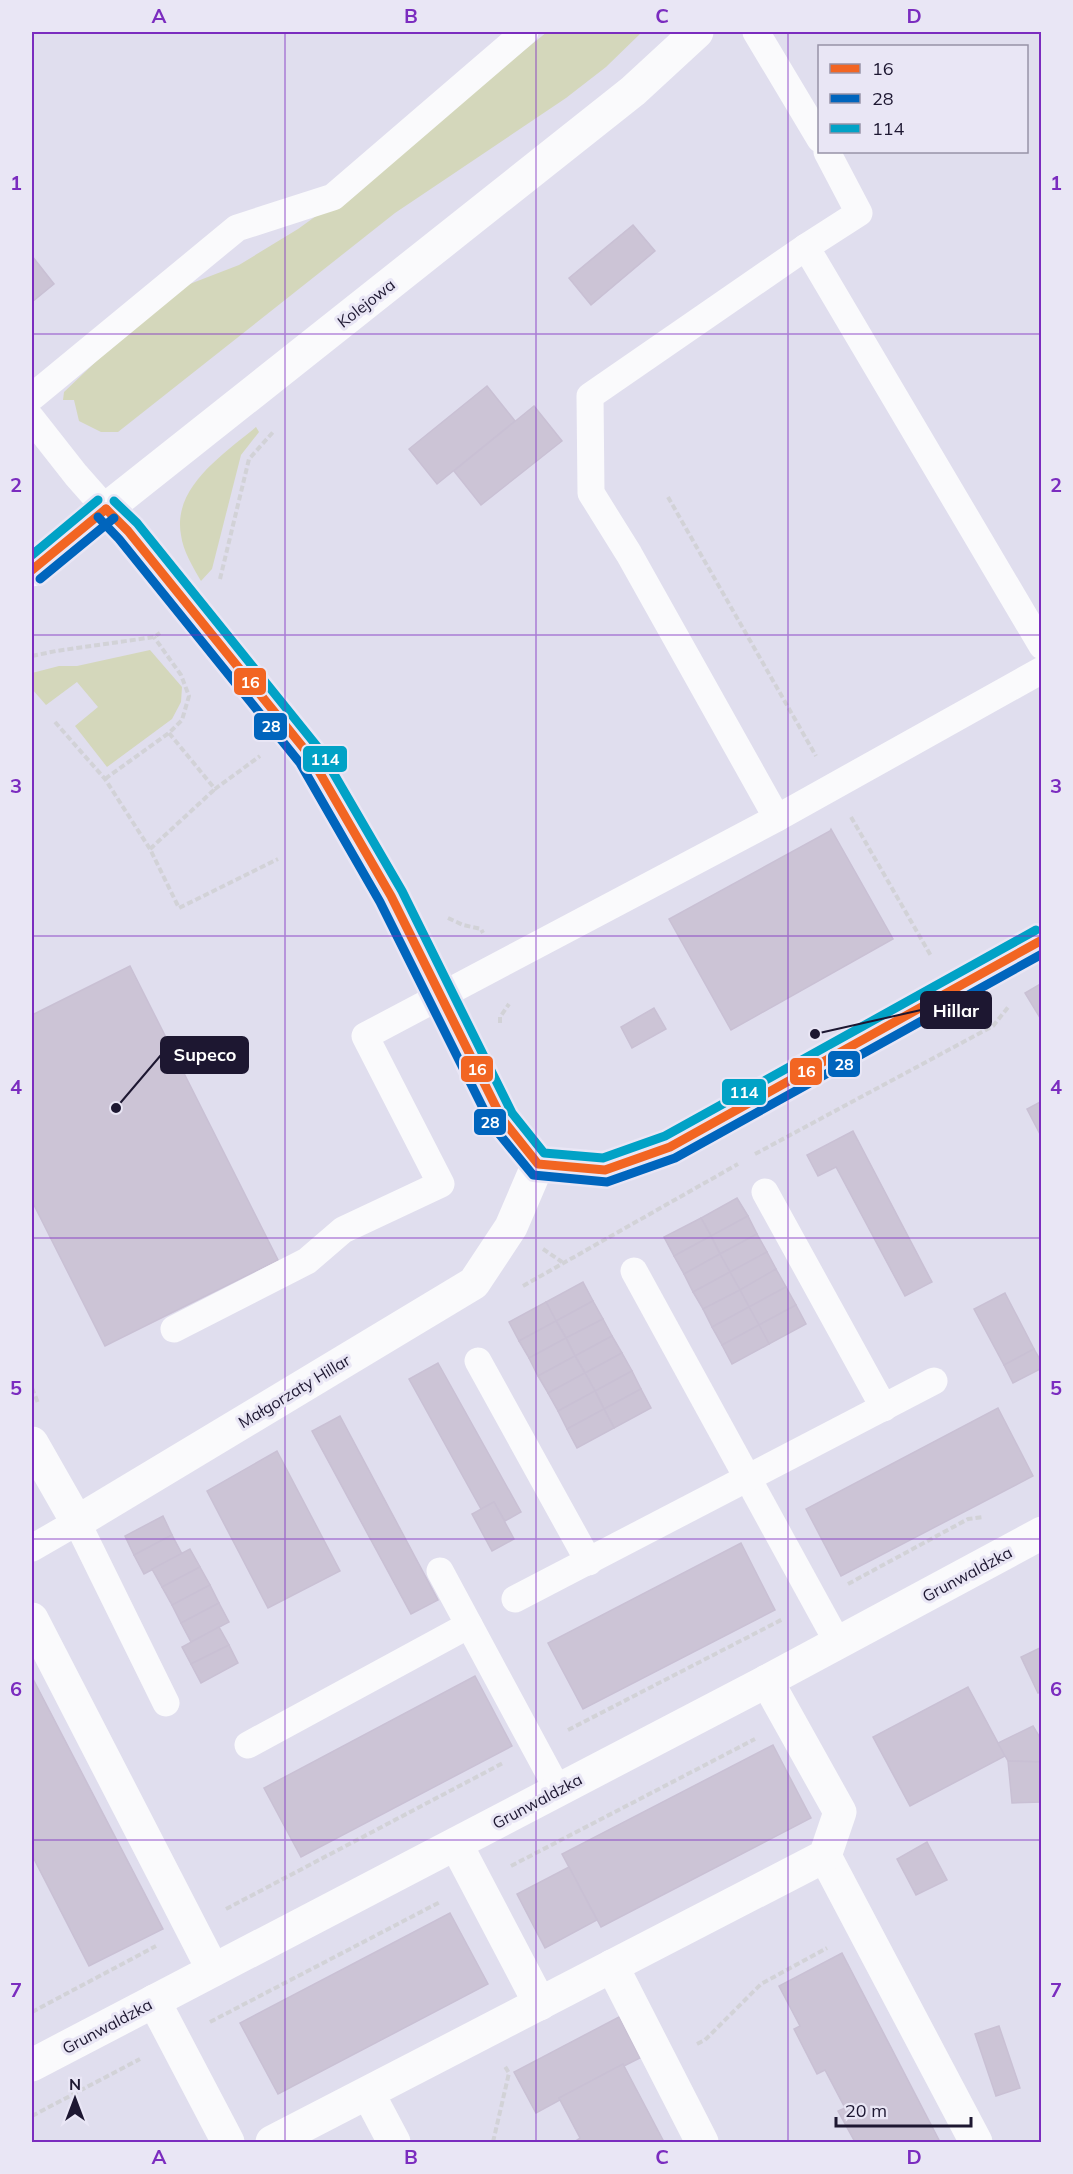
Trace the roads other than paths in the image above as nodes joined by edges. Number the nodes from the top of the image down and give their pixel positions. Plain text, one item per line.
1 (525, 32) edge
2 (697, 32) edge
3 (756, 32) edge
4 (818, 137) edge
5 (828, 153) edge
6 (806, 247) junction
7 (32, 397) edge
8 (32, 419) edge
9 (106, 509) junction
10 (32, 570) edge
11 (1041, 646) edge
12 (1041, 670) edge
13 (777, 818) junction
14 (1041, 940) edge
15 (440, 997) junction
16 (538, 1164) junction
17 (765, 1192) dead end
18 (634, 1271) dead end
19 (174, 1329) dead end
20 (478, 1360) dead end
21 (934, 1382) dead end
22 (884, 1408) junction
23 (32, 1443) edge
24 (747, 1479) junction
25 (77, 1522) junction
26 (1041, 1533) edge
27 (32, 1548) edge
28 (589, 1563) junction
29 (440, 1571) dead end
30 (515, 1599) dead end
31 (32, 1619) edge
32 (469, 1624) junction
33 (838, 1643) junction
34 (767, 1681) junction
35 (166, 1703) dead end
36 (248, 1745) dead end
37 (558, 1790) junction
38 (456, 1844) junction
39 (825, 1856) junction
40 (612, 1966) junction
41 (213, 1970) junction
42 (154, 2001) junction
43 (540, 2004) junction
44 (32, 2065) edge
45 (368, 2093) junction
46 (228, 2142) edge
47 (272, 2142) edge
48 (394, 2142) edge
49 (702, 2142) edge
50 (976, 2142) edge

1 - 7 lane
2 - 9 street, Kolejowa
3 - 4 lane
5 - 6 lane
6 - 11 lane
6 - 13 lane
8 - 9 lane
9 - 10 street, Kolejowa
9 - 15 street
12 - 13 lane
13 - 15 lane
14 - 16 street
15 - 16 street
15 - 19 lane
16 - 25 street, Małgorzaty Hillar
17 - 22 lane
18 - 24 lane
20 - 28 lane
21 - 22 lane
22 - 24 lane
23 - 25 street
24 - 28 lane
24 - 33 lane
25 - 27 lane
25 - 35 lane
26 - 33 street, Grunwaldzka
28 - 30 lane
29 - 32 lane
31 - 41 street
32 - 36 lane
32 - 37 lane
33 - 34 street, Grunwaldzka
34 - 37 street, Grunwaldzka
34 - 39 street
37 - 38 street, Grunwaldzka
38 - 41 street, Grunwaldzka
38 - 43 street
39 - 40 street
39 - 50 street
40 - 43 street
40 - 49 street
41 - 42 street, Grunwaldzka
42 - 44 street, Grunwaldzka
42 - 46 street
43 - 45 street
45 - 47 street
45 - 48 street

